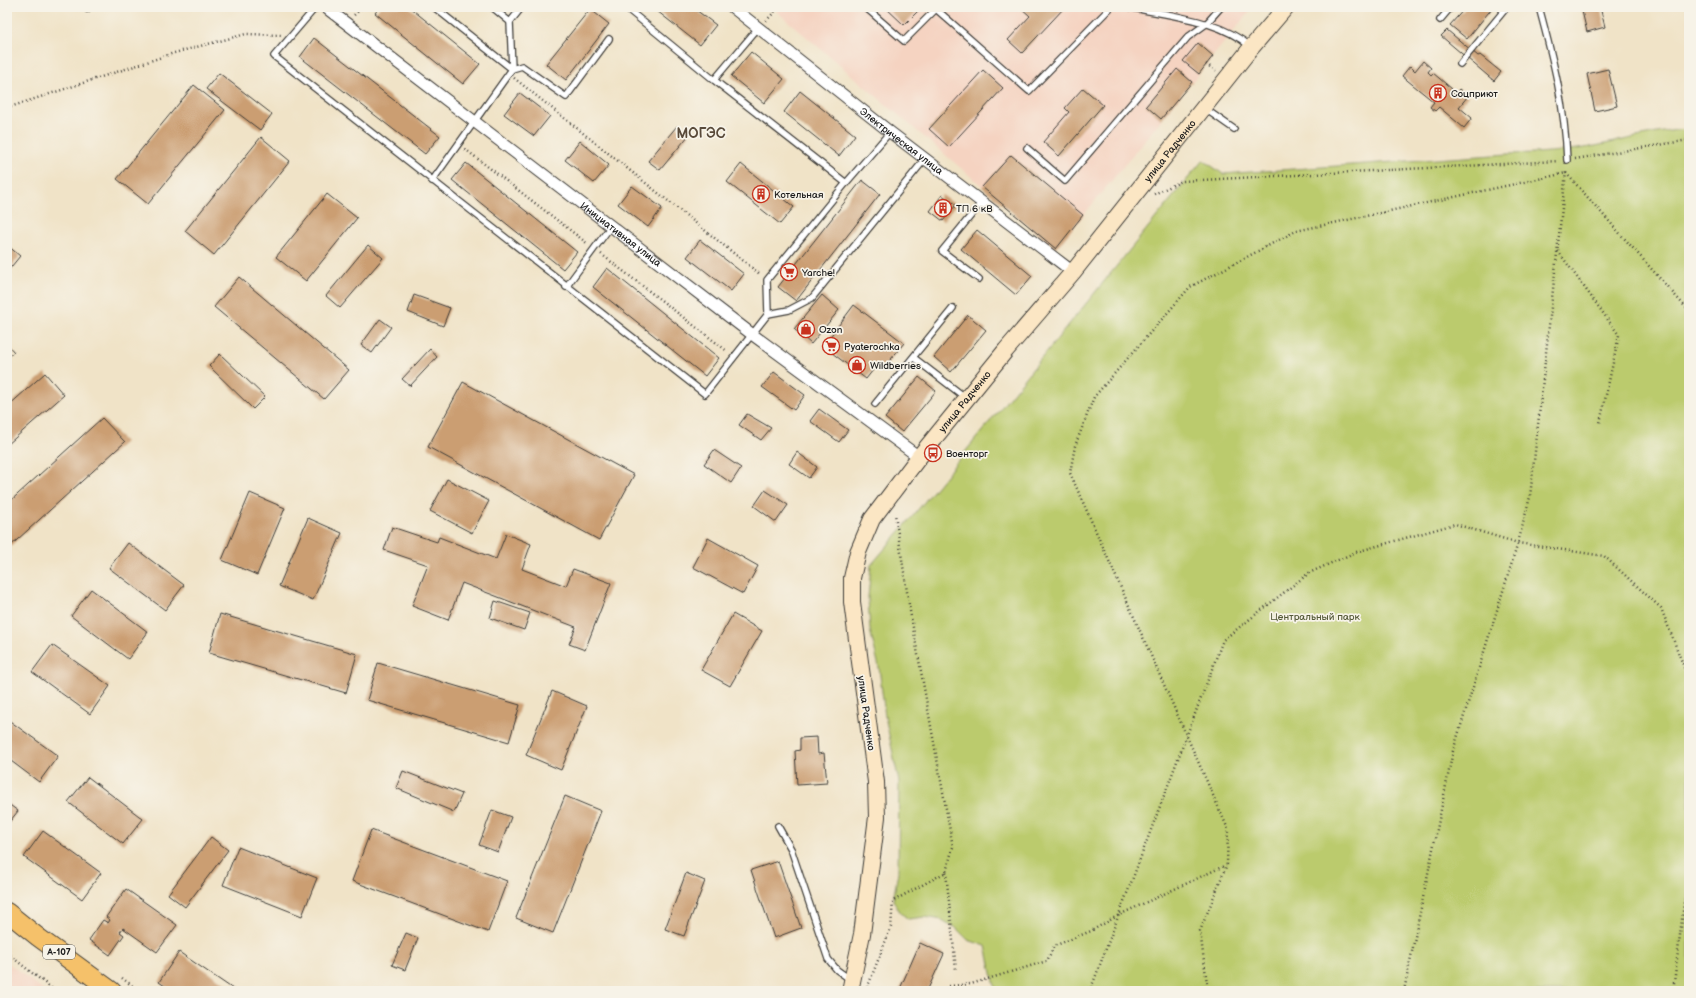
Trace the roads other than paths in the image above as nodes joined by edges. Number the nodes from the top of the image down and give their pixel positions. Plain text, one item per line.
1 (316, 7) edge
2 (325, 7) edge
3 (434, 7) edge
4 (492, 7) edge
5 (522, 7) edge
6 (625, 7) edge
7 (732, 7) edge
8 (865, 7) edge
9 (1111, 7) edge
10 (1129, 7) edge
11 (1221, 7) edge
12 (1286, 7) edge
13 (1451, 7) edge
14 (1507, 7) edge
15 (1539, 7) edge
16 (937, 8) edge
17 (1440, 20) dead end
18 (510, 22) junction
19 (1206, 24) junction
20 (758, 28) junction
21 (609, 39) dead end
22 (1251, 48) junction
23 (1460, 64) dead end
24 (510, 71) junction
25 (714, 80) junction
26 (1204, 108) junction
27 (474, 122) junction
28 (1234, 129) dead end
29 (890, 132) junction
30 (1027, 148) dead end
31 (925, 159) junction
32 (1568, 160) road end
33 (432, 181) junction
34 (846, 183) junction
35 (982, 202) junction
36 (612, 225) junction
37 (1073, 272) junction
38 (979, 279) dead end
39 (566, 287) junction
40 (953, 308) dead end
41 (768, 314) junction
42 (753, 335) junction
43 (914, 358) junction
44 (967, 398) junction
45 (875, 404) dead end
46 (919, 457) junction
47 (778, 826) dead end
48 (8, 914) edge
49 (115, 983) edge
50 (852, 986) edge

1 - 33 lane
2 - 27 street, Инициативная улица
3 - 24 lane
4 - 18 lane
5 - 18 lane
6 - 25 lane
7 - 20 street, Электрическая улица
8 - 16 lane
9 - 16 lane
10 - 19 lane
11 - 19 lane
12 - 22 street, улица Радченко
13 - 17 lane
14 - 23 lane
15 - 32 lane
18 - 24 lane
19 - 22 lane
19 - 30 lane
20 - 25 lane
20 - 29 street, Электрическая улица
21 - 24 lane
22 - 26 street, улица Радченко
24 - 27 lane
25 - 34 lane
26 - 28 lane
26 - 37 street, улица Радченко
27 - 33 lane
27 - 36 street, Инициативная улица
29 - 31 street, Электрическая улица
29 - 34 lane
31 - 35 street, Электрическая улица
31 - 41 lane
33 - 39 lane
34 - 41 lane
35 - 37 street, Электрическая улица
35 - 38 lane
36 - 39 lane
36 - 42 street, Инициативная улица
37 - 44 street, улица Радченко
39 - 42 lane
40 - 43 lane
41 - 42 lane
42 - 46 street, Инициативная улица
43 - 44 lane
43 - 45 lane
44 - 46 street, улица Радченко
46 - 50 street, улица Радченко
47 - 50 lane
48 - 49 main road, А-107

